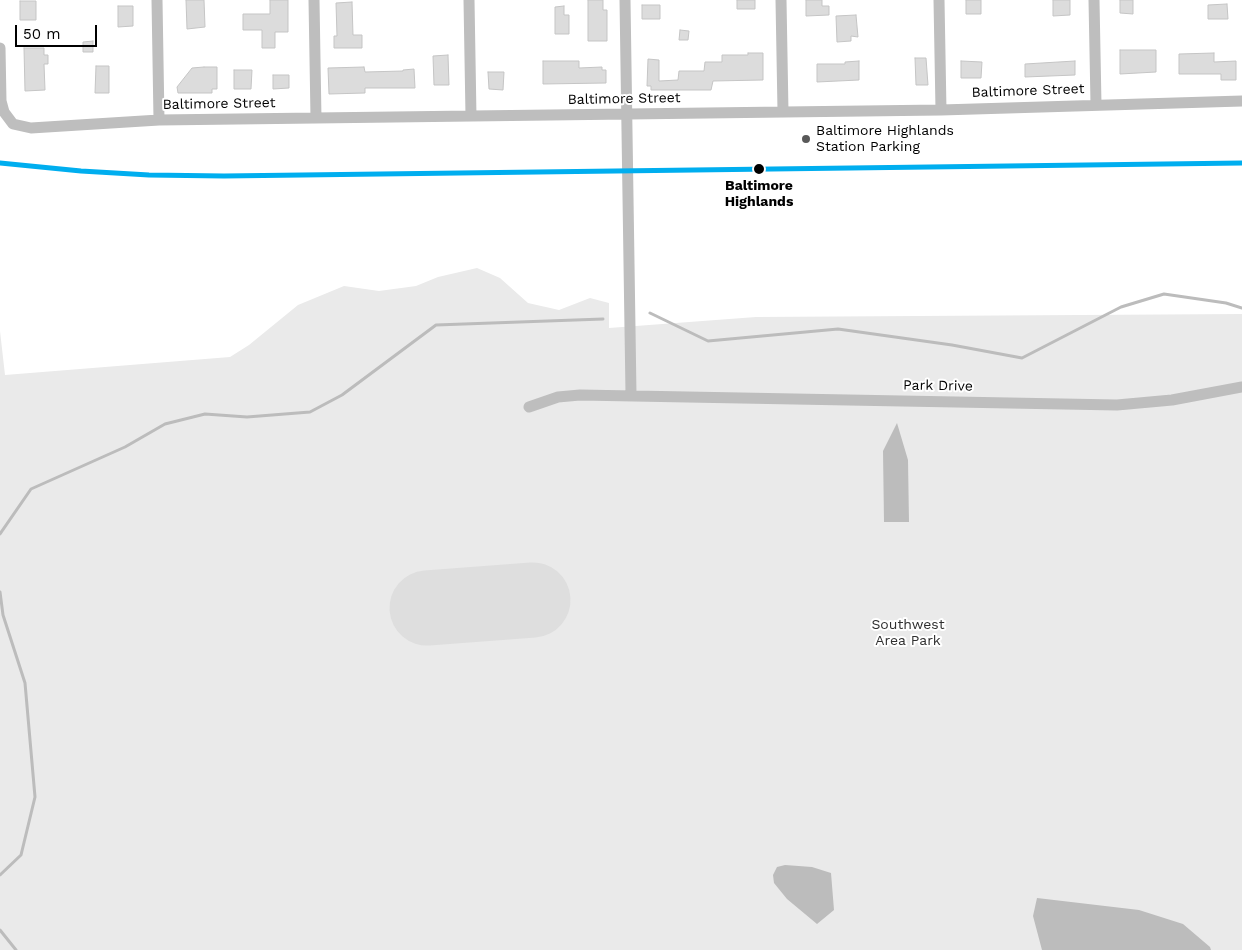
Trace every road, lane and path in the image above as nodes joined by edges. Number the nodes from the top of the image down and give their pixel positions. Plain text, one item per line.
1 (157, 0) edge
2 (314, 0) edge
3 (469, 0) edge
4 (625, 0) edge
5 (781, 0) edge
6 (939, 0) edge
7 (1094, 0) edge
8 (0, 48) edge
9 (1242, 101) edge
10 (1096, 104) junction
11 (941, 110) junction
12 (783, 111) junction
13 (627, 114) junction
14 (471, 116) junction
15 (316, 118) junction
16 (159, 120) junction
17 (1242, 387) edge
18 (631, 394) junction
19 (530, 407) dead end

1 - 16 street
2 - 15 street
3 - 14 street
4 - 13 street
5 - 12 street
6 - 11 street
7 - 10 street
8 - 16 street, Baltimore Street
9 - 10 street, Baltimore Street
10 - 11 street, Baltimore Street
11 - 12 street, Baltimore Street
12 - 13 street, Baltimore Street
13 - 14 street, Baltimore Street
13 - 18 street
14 - 15 street, Baltimore Street
15 - 16 street, Baltimore Street
17 - 18 street, Park Drive
18 - 19 street, Park Drive

